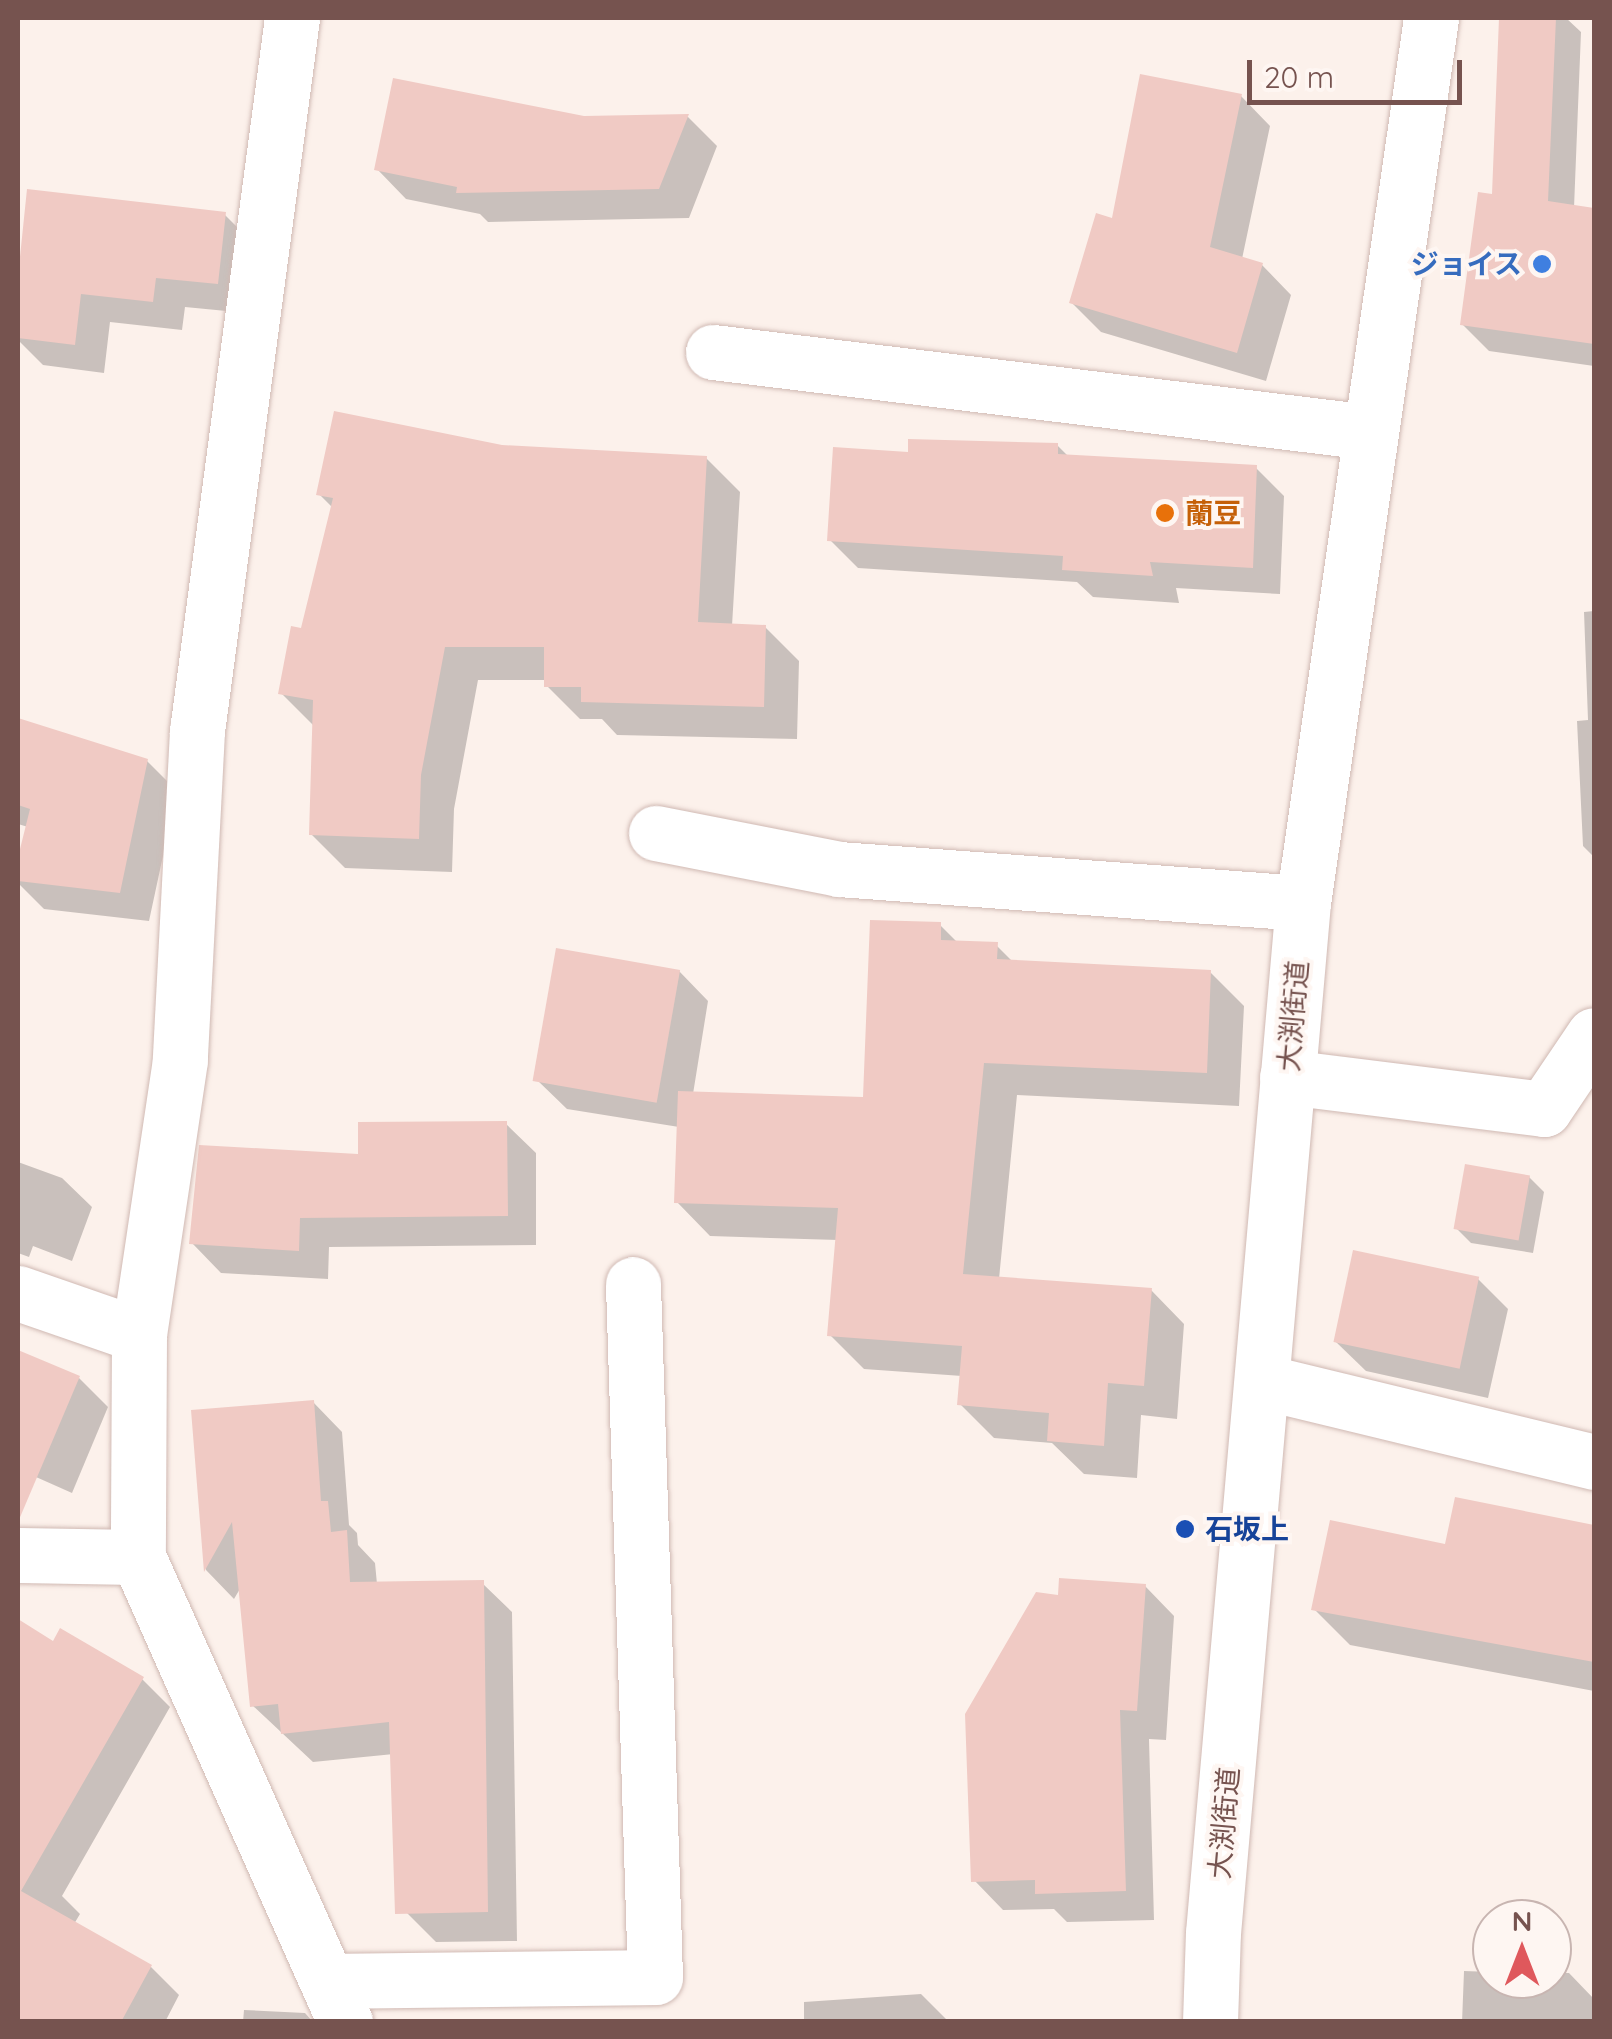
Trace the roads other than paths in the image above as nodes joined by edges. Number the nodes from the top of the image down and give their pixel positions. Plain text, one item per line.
1 (292, 18) edge
2 (1432, 18) edge
3 (713, 352) dead end
4 (1369, 432) junction
5 (656, 833) dead end
6 (1303, 903) junction
7 (1594, 1035) edge
8 (1287, 1077) junction
9 (633, 1284) dead end
10 (18, 1293) edge
11 (139, 1335) junction
12 (1264, 1382) junction
13 (1594, 1462) edge
14 (18, 1555) edge
15 (138, 1556) junction
16 (337, 2002) edge
17 (1210, 2022) edge

1 - 11 street
2 - 4 street, 大渕街道
3 - 4 street
4 - 6 street, 大渕街道
5 - 6 street
6 - 8 street, 大渕街道
7 - 8 street
8 - 12 street, 大渕街道
9 - 16 street
10 - 11 street
11 - 15 street
12 - 13 street
12 - 17 street, 大渕街道
14 - 15 street
15 - 16 street

